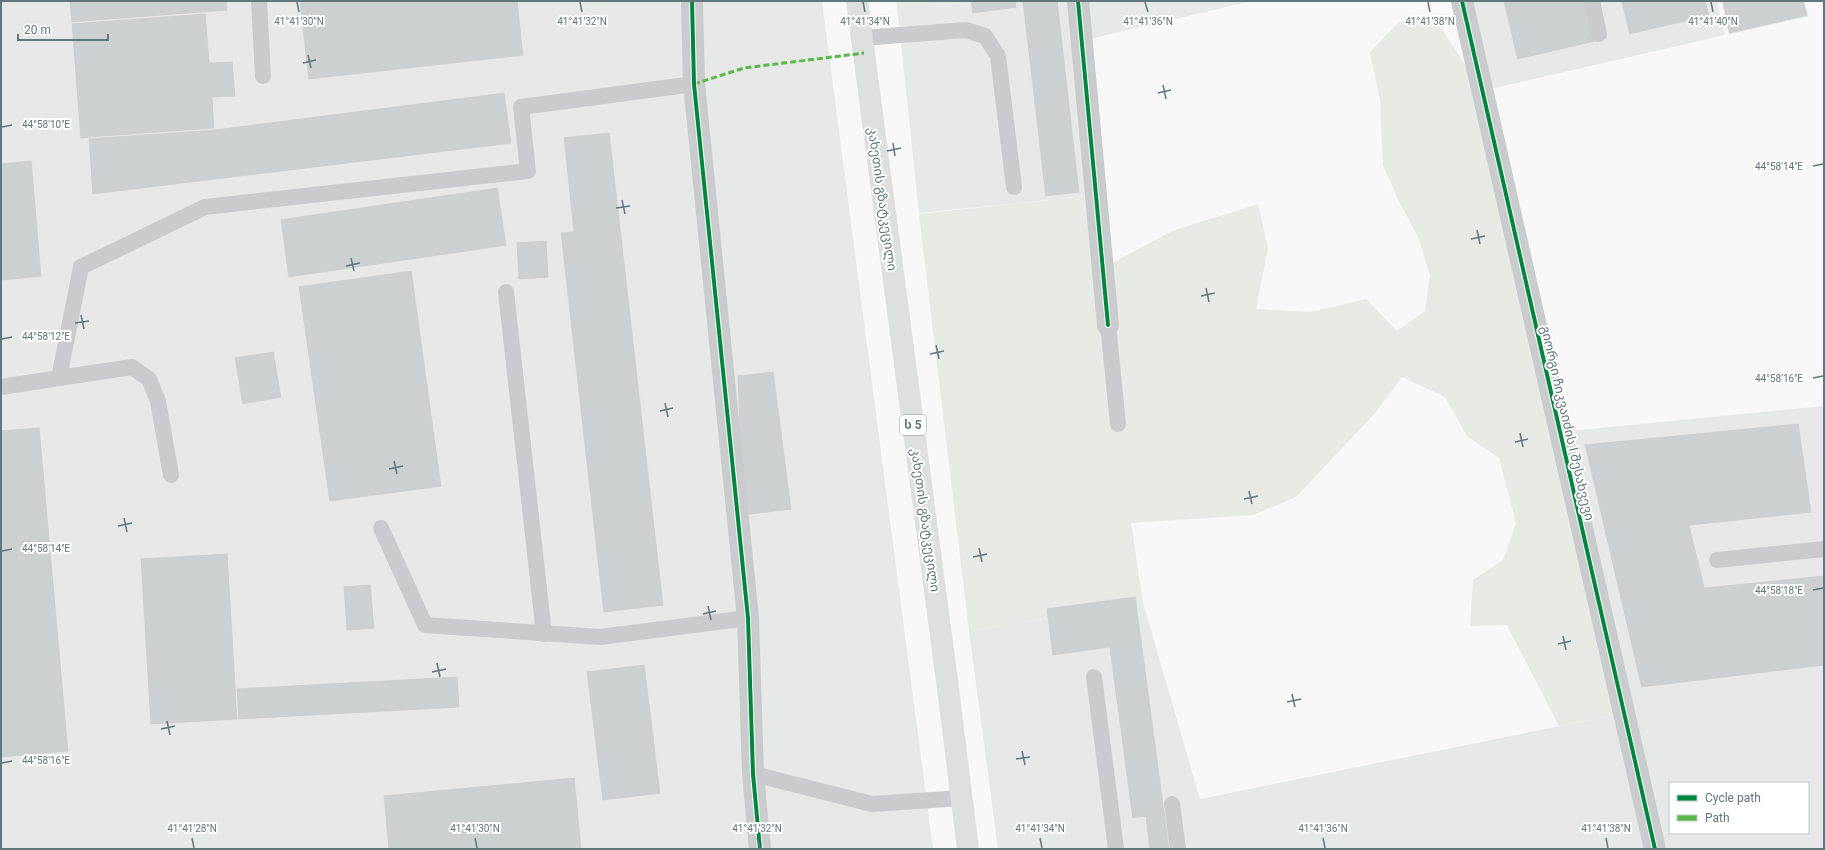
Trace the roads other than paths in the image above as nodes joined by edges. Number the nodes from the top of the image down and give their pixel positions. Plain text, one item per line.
1 (259, 1) edge
2 (692, 1) edge
3 (857, 1) edge
4 (1078, 1) edge
5 (1462, 1) edge
6 (1592, 1) edge
7 (1599, 34) dead end
8 (862, 38) junction
9 (263, 76) dead end
10 (694, 84) junction
11 (1014, 186) dead end
12 (506, 292) dead end
13 (1108, 325) joint
14 (59, 378) junction
15 (1, 387) edge
16 (1118, 424) dead end
17 (171, 475) dead end
18 (381, 528) dead end
19 (1824, 549) edge
20 (1717, 560) dead end
21 (748, 618) junction
22 (544, 634) junction
23 (1094, 678) dead end
24 (753, 774) junction
25 (962, 798) junction
26 (1172, 804) dead end
27 (760, 849) edge
28 (968, 849) edge
29 (1116, 849) edge
30 (1178, 849) edge
31 (1655, 849) edge

1 - 9 lane
2 - 10 street
3 - 8 highway, კახეთის გზატკეცილი / ს 5
4 - 13 street
5 - 31 street, გიორგი ჩიკვაიძის I შესახვევი
6 - 7 lane
8 - 11 lane
8 - 25 highway, კახეთის გზატკეცილი / ს 5
10 - 14 lane
10 - 21 street
12 - 22 lane
13 - 16 lane
14 - 15 lane
14 - 17 lane
18 - 22 lane
19 - 20 lane
21 - 22 lane
21 - 24 street
23 - 29 lane
24 - 25 lane
24 - 27 street
25 - 28 highway, კახეთის გზატკეცილი / ს 5
26 - 30 lane

